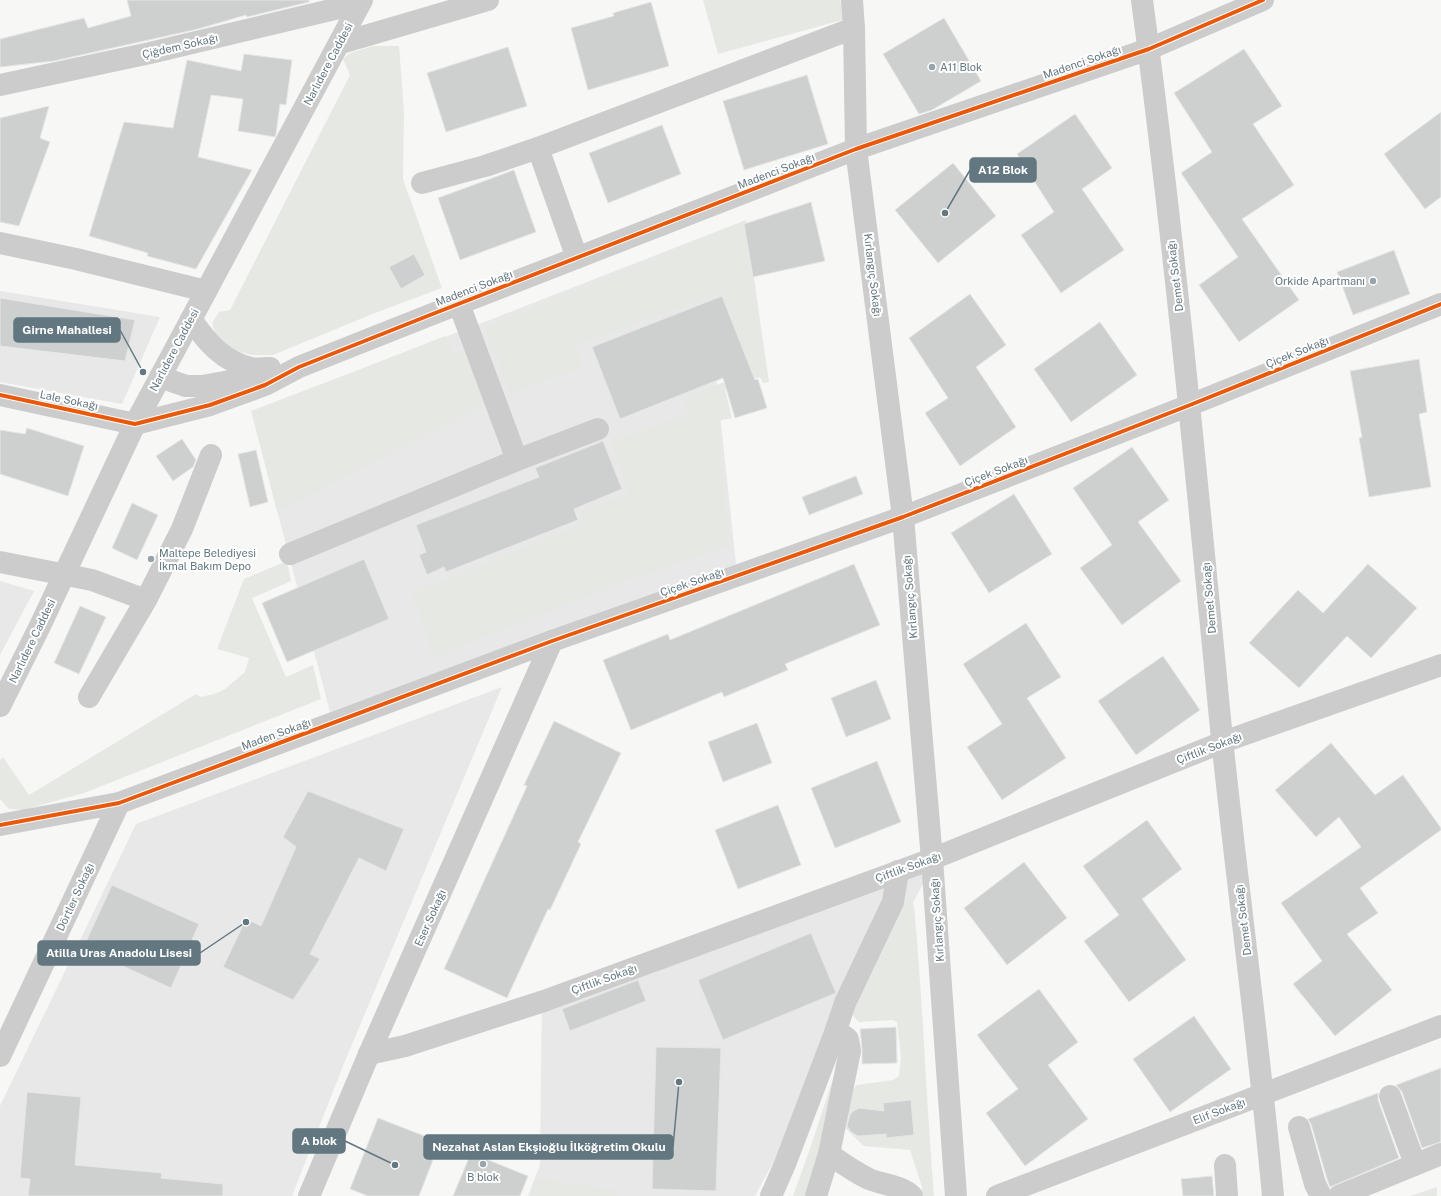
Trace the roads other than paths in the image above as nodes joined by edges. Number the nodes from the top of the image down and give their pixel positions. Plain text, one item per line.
1 (488, 0) edge
2 (852, 0) edge
3 (1142, 0) edge
4 (1263, 0) edge
5 (361, 2) edge
6 (854, 28) junction
7 (341, 43) junction
8 (1149, 49) junction
9 (0, 85) edge
10 (538, 148) junction
11 (856, 149) junction
12 (422, 183) dead end
13 (0, 243) edge
14 (577, 258) junction
15 (206, 291) junction
16 (459, 304) junction
17 (1441, 304) edge
18 (191, 319) junction
19 (299, 367) junction
20 (160, 377) junction
21 (0, 395) edge
22 (1190, 405) junction
23 (135, 424) junction
24 (598, 429) dead end
25 (211, 455) dead end
26 (517, 460) junction
27 (903, 517) junction
28 (290, 554) dead end
29 (0, 562) edge
30 (64, 576) junction
31 (146, 600) junction
32 (552, 641) junction
33 (1441, 665) edge
34 (89, 697) dead end
35 (0, 706) edge
36 (1223, 742) junction
37 (119, 803) junction
38 (0, 825) edge
39 (932, 859) junction
40 (898, 871) junction
41 (1441, 1026) edge
42 (836, 1030) junction
43 (370, 1054) junction
44 (0, 1056) edge
45 (1264, 1094) junction
46 (1390, 1096) dead end
47 (1299, 1127) dead end
48 (830, 1154) junction
49 (1441, 1154) edge
50 (1415, 1164) junction
51 (1225, 1165) dead end
52 (309, 1196) edge
53 (771, 1196) edge
54 (816, 1196) edge
55 (912, 1196) edge
56 (956, 1196) edge
57 (996, 1196) edge
58 (1227, 1196) edge
59 (1274, 1196) edge
60 (1321, 1196) edge
61 (1339, 1196) edge

1 - 7 street
2 - 6 street, Kırlangıç Sokağı
3 - 8 street, Demet Sokağı
4 - 8 street, Madenci Sokağı
5 - 7 street, Narlıdere Caddesi
5 - 9 street, Çiğdem Sokağı
6 - 10 street
6 - 11 street, Kırlangıç Sokağı
7 - 15 street, Narlıdere Caddesi
8 - 11 street, Madenci Sokağı
8 - 22 street, Demet Sokağı
10 - 12 street
10 - 14 street
11 - 14 street, Madenci Sokağı
11 - 27 street, Kırlangıç Sokağı
13 - 15 street
14 - 16 street, Madenci Sokağı
15 - 18 street, Narlıdere Caddesi
16 - 19 street, Madenci Sokağı
16 - 26 street
17 - 22 street, Çiçek Sokağı
18 - 19 street
18 - 20 street, Narlıdere Caddesi
19 - 20 street
19 - 23 street
20 - 23 street, Narlıdere Caddesi
21 - 23 street, Lale Sokağı
22 - 27 street, Çiçek Sokağı
22 - 36 street, Demet Sokağı
23 - 30 street, Narlıdere Caddesi
24 - 26 street
25 - 31 street
26 - 28 street
27 - 32 street, Çiçek Sokağı
27 - 39 street, Kırlangıç Sokağı
29 - 30 street
30 - 31 street
30 - 35 street, Narlıdere Caddesi
31 - 34 street
32 - 37 street, Maden Sokağı
32 - 43 street, Eser Sokağı
33 - 36 street, Çiftlik Sokağı
36 - 39 street, Çiftlik Sokağı
36 - 45 street, Demet Sokağı
37 - 38 street, Maden Sokağı
37 - 44 street, Dörtler Sokağı
39 - 40 street, Çiftlik Sokağı
39 - 56 street, Kırlangıç Sokağı
40 - 42 street
40 - 43 street, Çiftlik Sokağı
41 - 45 street, Elif Sokağı
42 - 48 street
42 - 53 street
43 - 52 street, Eser Sokağı
45 - 57 street, Elif Sokağı
45 - 59 street, Demet Sokağı
46 - 50 street
47 - 60 street
48 - 54 street
48 - 55 street
49 - 50 street
50 - 61 street
51 - 58 street

